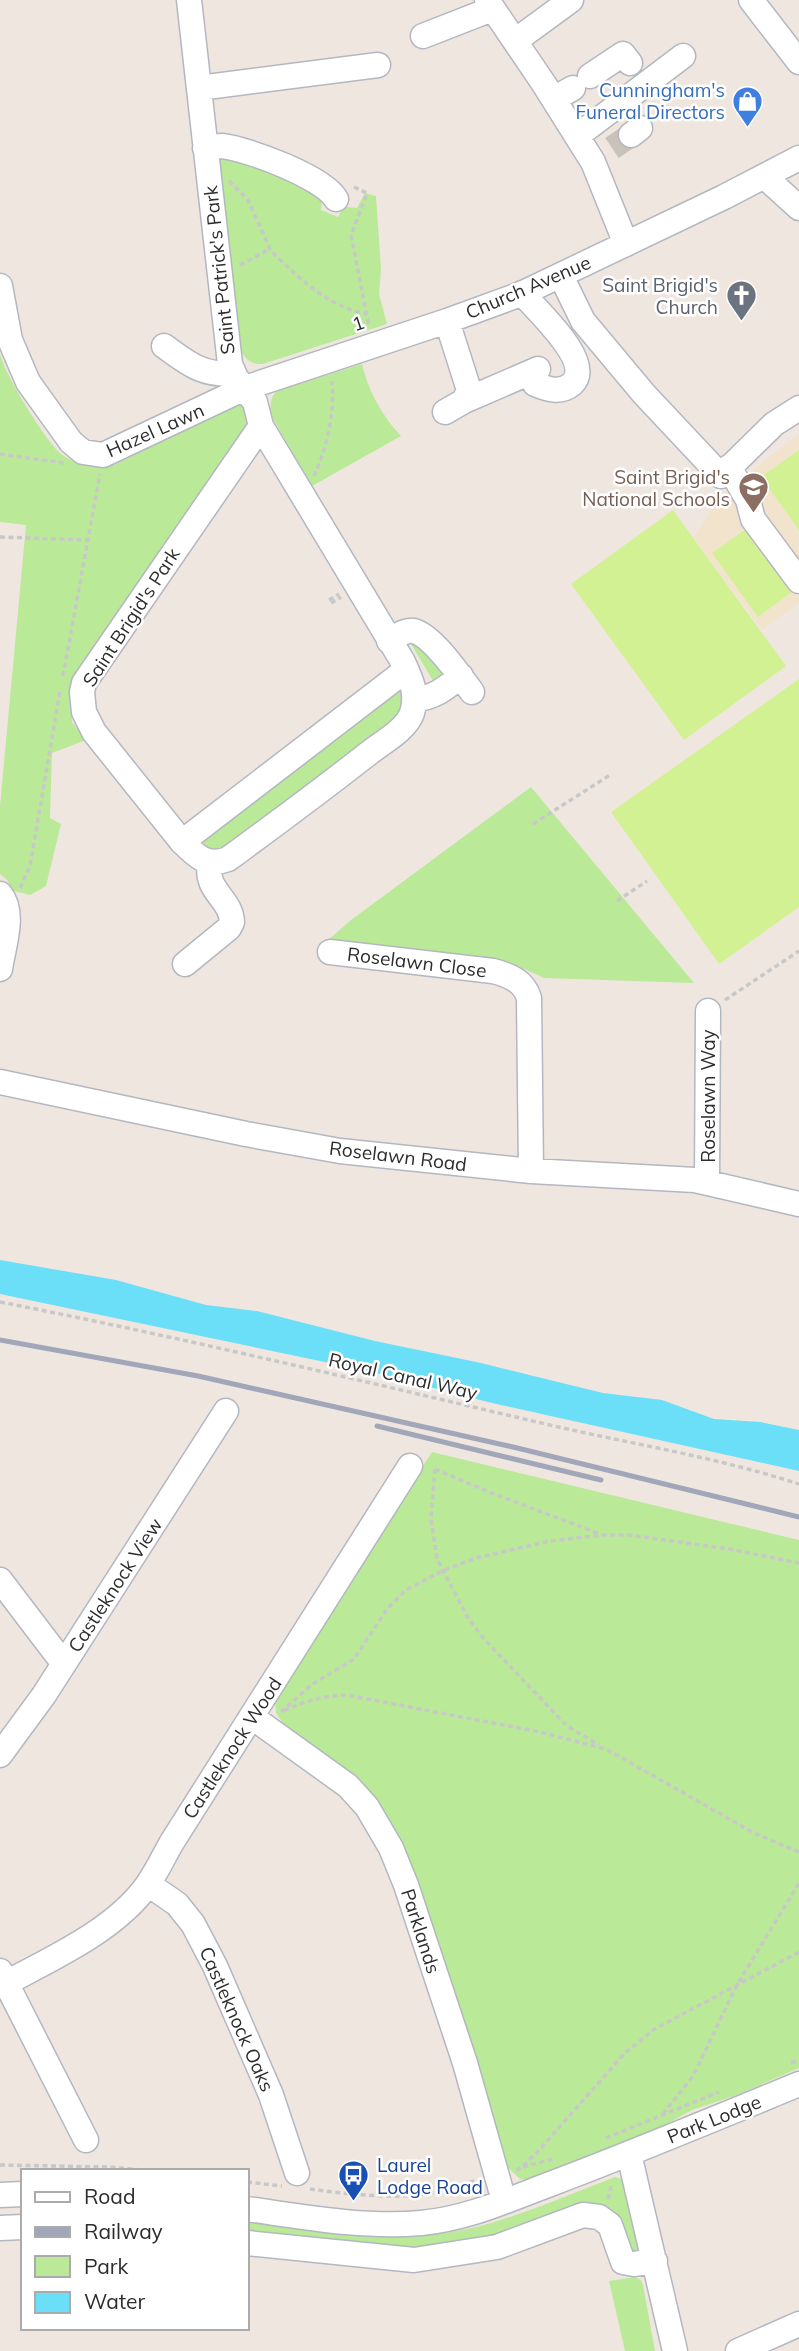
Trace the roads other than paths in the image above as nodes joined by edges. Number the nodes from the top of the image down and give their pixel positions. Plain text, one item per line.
1 (189, 0) edge
2 (571, 0) edge
3 (753, 1) edge
4 (490, 5) edge
5 (423, 36) dead end
6 (515, 41) junction
7 (683, 56) dead end
8 (799, 62) edge
9 (630, 63) dead end
10 (378, 65) dead end
11 (199, 88) junction
12 (572, 88) junction
13 (577, 136) junction
14 (799, 158) edge
15 (207, 160) junction
16 (765, 177) junction
17 (339, 191) road end
18 (799, 208) edge
19 (626, 244) junction
20 (561, 276) junction
21 (0, 286) edge
22 (522, 293) junction
23 (447, 321) junction
24 (164, 346) dead end
25 (239, 381) junction
26 (799, 408) edge
27 (261, 426) junction
28 (729, 467) junction
29 (795, 568) edge
30 (389, 641) junction
31 (406, 670) junction
32 (415, 699) junction
33 (182, 842) junction
34 (209, 863) junction
35 (0, 894) edge
36 (330, 952) dead end
37 (185, 964) dead end
38 (0, 969) edge
39 (708, 1011) road end
40 (0, 1082) edge
41 (531, 1171) junction
42 (707, 1182) junction
43 (799, 1204) edge
44 (226, 1411) dead end
45 (410, 1466) road end
46 (0, 1580) edge
47 (64, 1664) junction
48 (267, 1719) junction
49 (0, 1755) edge
50 (148, 1884) junction
51 (3, 1977) edge
52 (793, 2075) edge
53 (86, 2140) dead end
54 (629, 2154) junction
55 (296, 2182) road end
56 (21, 2194) edge
57 (0, 2195) edge
58 (504, 2202) junction
59 (248, 2209) edge
60 (21, 2227) edge
61 (0, 2228) edge
62 (248, 2243) edge
63 (654, 2261) junction
64 (799, 2324) edge
65 (675, 2351) edge
66 (738, 2351) edge

1 - 11 street, Saint Patrick's Park
2 - 6 street
3 - 8 street
4 - 5 street
4 - 6 street
6 - 12 street
7 - 13 street
9 - 12 street
10 - 11 street
11 - 15 street, Saint Patrick's Park
12 - 13 street
13 - 19 street
14 - 16 street, Church Avenue
15 - 17 street
15 - 25 street, Saint Patrick's Park
16 - 18 street
16 - 19 street, Church Avenue
19 - 20 street, Church Avenue
20 - 22 street, Church Avenue
20 - 28 street
21 - 25 street, Hazel Lawn
22 - 23 street, Church Avenue
22 - 23 street
23 - 25 street, Church Avenue
24 - 25 street
25 - 27 street
26 - 28 street
27 - 30 street
27 - 33 street, Saint Brigid's Park
28 - 29 street
30 - 31 street
30 - 32 street
31 - 32 street
31 - 33 street
32 - 34 street
33 - 34 street, Saint Brigid's Park
34 - 37 street
35 - 38 street
36 - 41 street, Roselawn Close
39 - 42 street, Roselawn Way
40 - 41 street, Roselawn Road
41 - 42 street, Roselawn Road
42 - 43 street, Roselawn Road
44 - 47 street, Castleknock View
45 - 48 street, Castleknock Wood
46 - 47 street
47 - 49 street, Castleknock View
48 - 50 street, Castleknock Wood
48 - 58 street, Parklands
50 - 51 street, Castleknock Wood
50 - 55 street, Castleknock Oaks
51 - 53 street
52 - 54 street, Park Lodge
54 - 58 street
54 - 63 street
56 - 57 street
58 - 59 street
60 - 61 street
62 - 63 street
63 - 65 street
64 - 66 street

